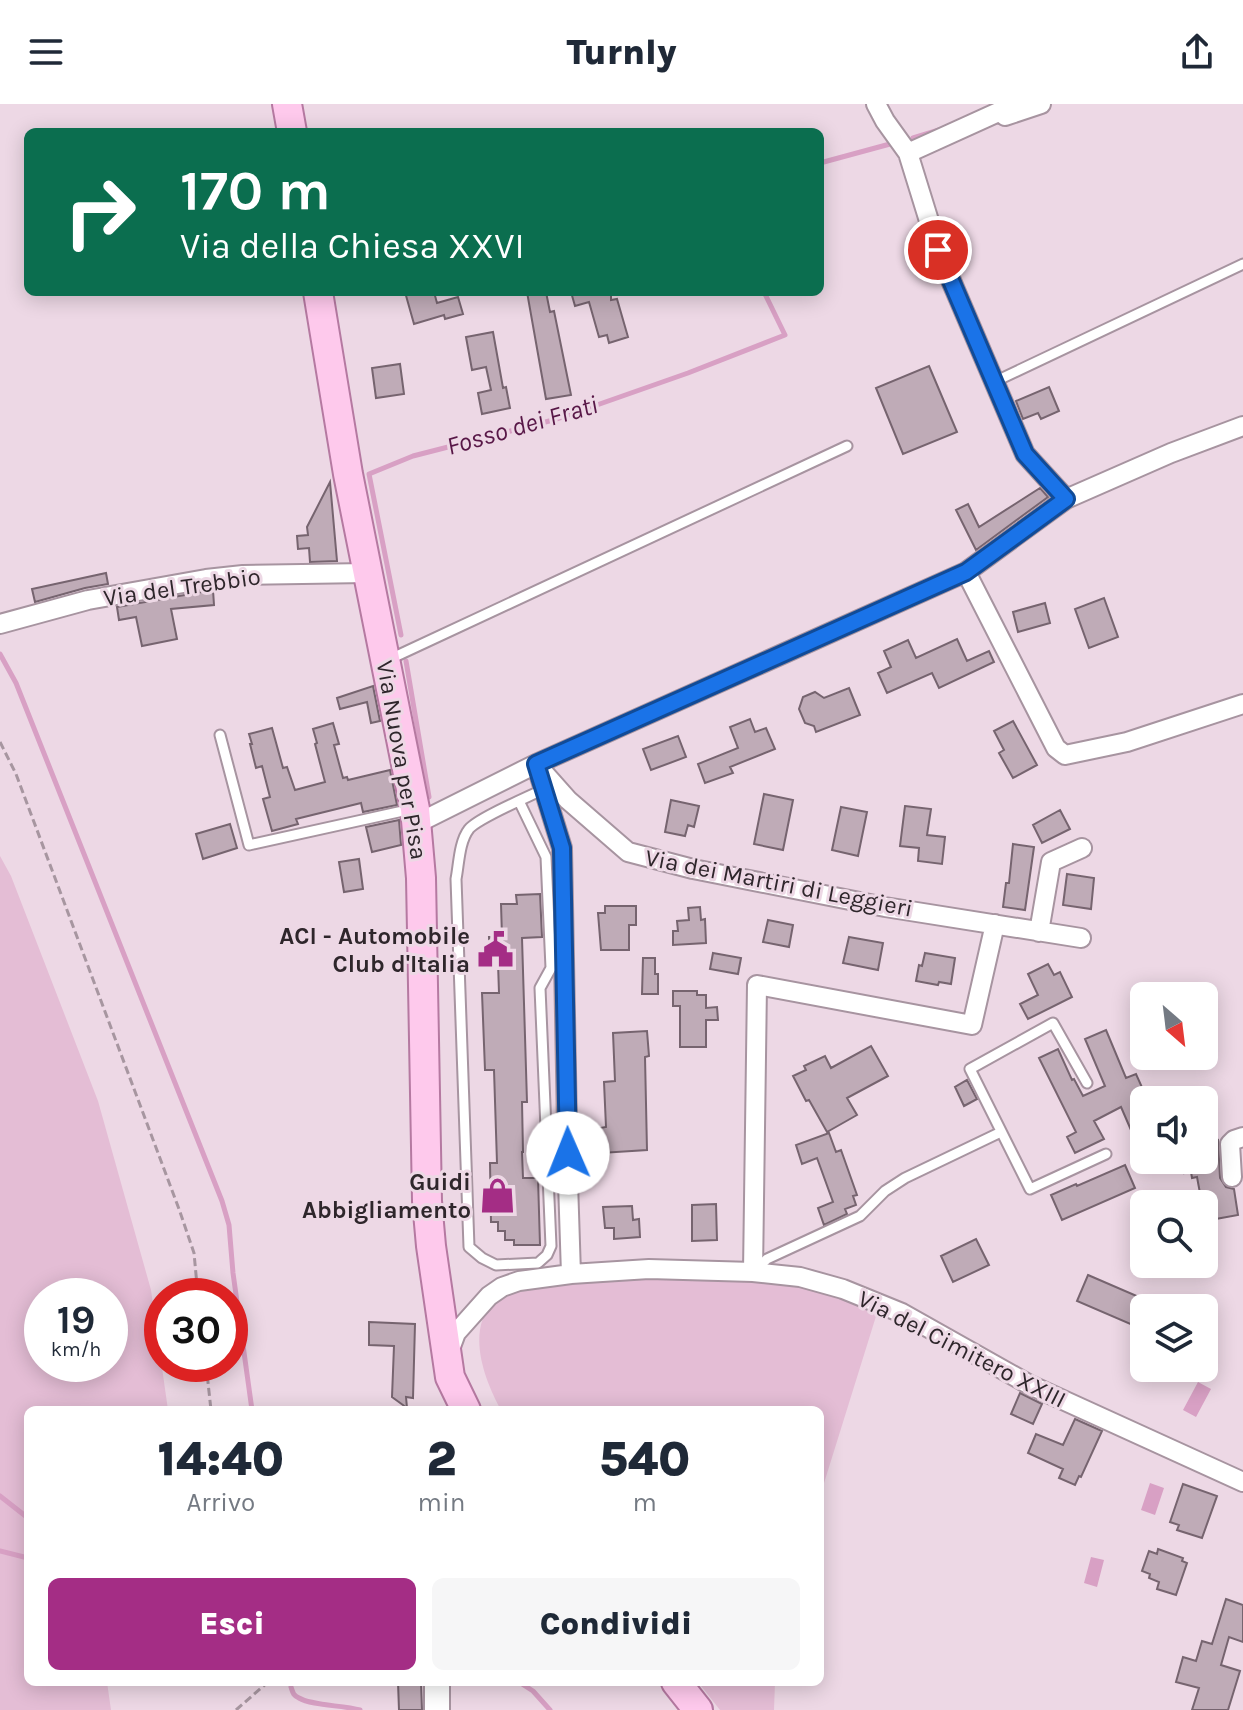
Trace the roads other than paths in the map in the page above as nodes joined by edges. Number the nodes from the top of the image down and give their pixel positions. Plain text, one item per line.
1 (287, 104) edge
2 (876, 104) edge
3 (1016, 104) edge
4 (1041, 104) edge
5 (970, 125) junction
6 (291, 128) edge
7 (908, 153) junction
8 (1243, 264) edge
9 (321, 296) edge
10 (994, 382) junction
11 (1243, 426) edge
12 (847, 446) dead end
13 (1066, 499) junction
14 (966, 572) junction
15 (367, 573) junction
16 (0, 624) edge
17 (385, 661) junction
18 (1243, 704) edge
19 (220, 735) dead end
20 (536, 764) junction
21 (544, 789) junction
22 (519, 801) junction
23 (416, 816) junction
24 (558, 834) junction
25 (539, 843) junction
26 (1082, 848) dead end
27 (995, 924) junction
28 (1039, 932) junction
29 (1081, 938) dead end
30 (1087, 1083) dead end
31 (1001, 1132) junction
32 (1243, 1137) edge
33 (1106, 1154) dead end
34 (1232, 1177) dead end
35 (753, 1272) junction
36 (571, 1274) junction
37 (448, 1368) junction
38 (447, 1406) edge
39 (464, 1406) edge
40 (1243, 1482) edge
41 (437, 1686) edge
42 (679, 1686) edge
43 (437, 1710) edge
44 (698, 1710) edge

1 - 6 main road
2 - 7 street
3 - 5 street
4 - 5 street
5 - 7 street
7 - 10 street
8 - 10 lane
9 - 15 main road, Via Nuova per Pisa
10 - 13 street
11 - 13 street
12 - 17 lane
13 - 14 street
14 - 18 street
14 - 20 street
15 - 16 street, Via del Trebbio
15 - 17 main road, Via Nuova per Pisa
17 - 23 main road, Via Nuova per Pisa
19 - 23 lane
20 - 21 street
20 - 23 street
20 - 27 street, Via dei Martiri di Leggieri
21 - 22 lane
21 - 24 street
22 - 25 lane
22 - 25 lane
23 - 37 main road, Via Nuova per Pisa
24 - 25 lane
24 - 36 street
26 - 28 street
27 - 28 street, Via dei Martiri di Leggieri
27 - 35 street
28 - 29 street, Via dei Martiri di Leggieri
30 - 31 lane
31 - 33 lane
31 - 35 lane
32 - 34 street
35 - 36 street, Via del Cimitero XXIII
35 - 40 street, Via del Cimitero XXIII
36 - 37 street, Via del Cimitero XXIII
37 - 38 main road
37 - 39 main road
41 - 43 main road
42 - 44 main road

